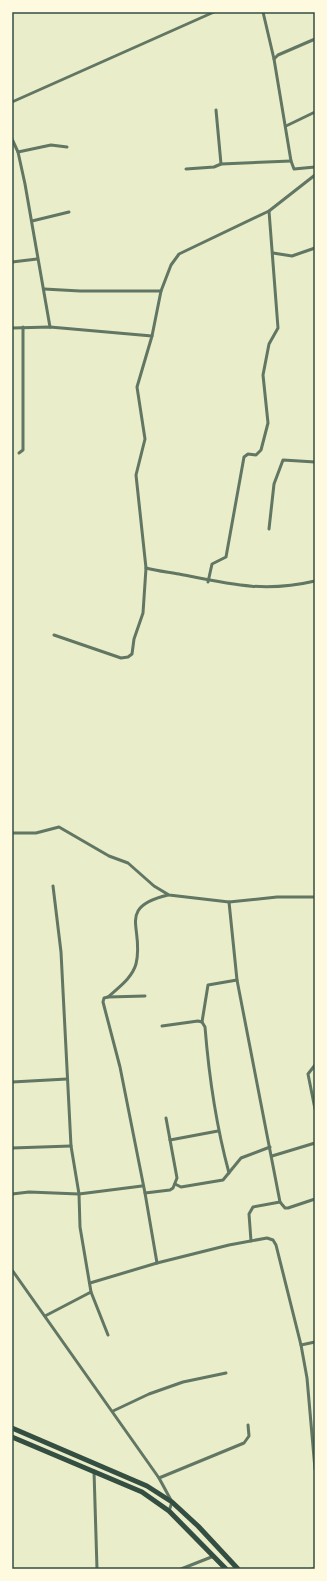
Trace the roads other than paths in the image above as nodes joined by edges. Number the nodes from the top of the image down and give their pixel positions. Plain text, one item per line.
1 (214, 12) edge
2 (263, 12) edge
3 (315, 39) edge
4 (274, 59) junction
5 (12, 102) edge
6 (216, 110) dead end
7 (315, 112) edge
8 (286, 126) junction
9 (12, 139) edge
10 (67, 147) dead end
11 (18, 152) junction
12 (291, 161) junction
13 (221, 164) junction
14 (315, 167) edge
15 (186, 169) dead end
16 (315, 175) edge
17 (269, 211) junction
18 (69, 212) dead end
19 (32, 221) junction
20 (315, 248) edge
21 (273, 253) junction
22 (37, 259) junction
23 (12, 262) edge
24 (44, 289) junction
25 (161, 291) junction
26 (23, 327) junction
27 (50, 327) junction
28 (12, 328) edge
29 (152, 336) junction
30 (20, 453) dead end
31 (315, 462) edge
32 (269, 529) dead end
33 (146, 568) junction
34 (315, 581) edge
35 (208, 582) junction
36 (54, 635) dead end
37 (12, 833) edge
38 (53, 886) dead end
39 (169, 895) junction
40 (315, 897) edge
41 (229, 902) junction
42 (237, 980) junction
43 (108, 996) junction
44 (145, 996) dead end
45 (202, 1022) junction
46 (162, 1026) dead end
47 (315, 1066) edge
48 (66, 1079) junction
49 (12, 1082) edge
50 (315, 1109) edge
51 (166, 1118) dead end
52 (218, 1131) junction
53 (170, 1140) junction
54 (315, 1143) edge
55 (71, 1146) junction
56 (270, 1147) junction
57 (12, 1148) edge
58 (272, 1156) junction
59 (229, 1173) junction
60 (175, 1184) junction
61 (142, 1186) junction
62 (145, 1193) junction
63 (12, 1194) edge
64 (79, 1194) junction
65 (315, 1199) edge
66 (280, 1202) junction
67 (251, 1241) junction
68 (156, 1263) junction
69 (12, 1270) edge
70 (90, 1283) junction
71 (91, 1292) junction
72 (45, 1316) junction
73 (108, 1335) dead end
74 (315, 1342) edge
75 (301, 1345) junction
76 (226, 1373) dead end
77 (113, 1411) junction
78 (248, 1426) dead end
79 (12, 1428) edge
80 (12, 1437) edge
81 (315, 1470) edge
82 (94, 1471) junction
83 (159, 1478) junction
84 (172, 1502) junction
85 (169, 1511) junction
86 (214, 1556) junction
87 (315, 1568) edge
88 (97, 1569) edge
89 (181, 1569) edge
90 (226, 1569) edge
91 (238, 1569) edge
92 (312, 1569) edge

1 - 5 street
2 - 4 street
3 - 4 street
4 - 8 street
6 - 13 street
7 - 8 street
8 - 12 street
9 - 11 street
10 - 11 street
11 - 19 street
12 - 13 street
12 - 14 street
13 - 15 street
16 - 17 street
17 - 21 street
17 - 25 street
18 - 19 street
19 - 22 street
20 - 21 street
21 - 35 street
22 - 23 street
22 - 24 street
24 - 25 street
24 - 27 street
25 - 29 street
26 - 27 street
26 - 28 street
26 - 30 street
27 - 29 street
29 - 33 street
31 - 32 street
33 - 35 street
33 - 36 street
34 - 35 street
37 - 39 street
38 - 48 street
39 - 41 street
39 - 43 street
40 - 41 street
41 - 42 street
42 - 45 street
42 - 56 street
43 - 44 street
43 - 61 street
45 - 46 street
45 - 52 street
47 - 50 street
48 - 49 street
48 - 55 street
51 - 53 street
52 - 53 street
52 - 59 street
53 - 60 street
54 - 58 street
55 - 57 street
55 - 64 street
56 - 58 street
56 - 59 street
58 - 66 street
59 - 60 street
60 - 62 street
61 - 62 street
61 - 64 street
62 - 68 street
63 - 64 street
64 - 70 street
65 - 66 street
66 - 67 street
67 - 68 street
67 - 75 street
68 - 70 street
69 - 72 street
70 - 71 street
71 - 72 street
71 - 73 street
72 - 77 street
74 - 75 street
75 - 81 street
76 - 77 street
77 - 83 street
78 - 83 street
79 - 84 main road
80 - 82 main road
82 - 85 main road
82 - 88 street
83 - 84 street
84 - 85 street
84 - 91 main road
85 - 86 main road
86 - 89 street
86 - 90 main road
87 - 92 street

